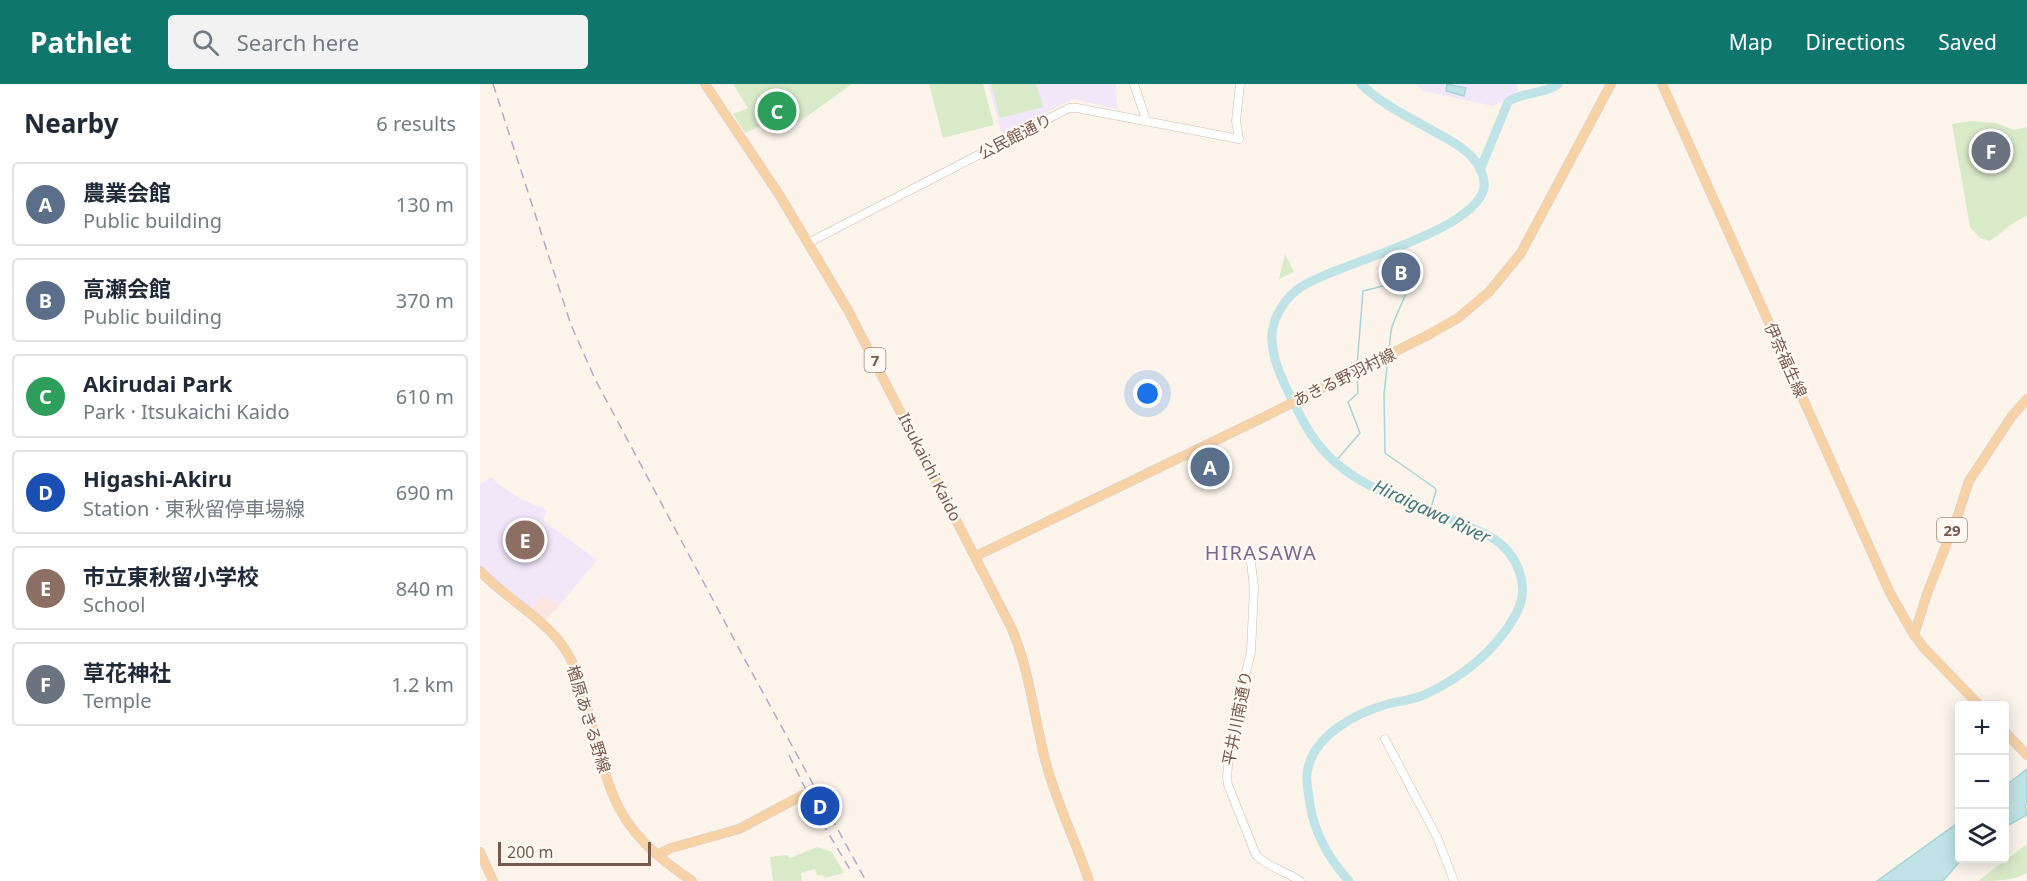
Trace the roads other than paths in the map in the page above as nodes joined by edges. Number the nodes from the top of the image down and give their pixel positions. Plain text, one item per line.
1 (705, 84) edge
2 (1134, 84) edge
3 (1240, 84) edge
4 (1611, 84) edge
5 (1662, 84) edge
6 (1146, 120) junction
7 (808, 243) junction
8 (2027, 399) edge
9 (976, 556) junction
10 (1251, 562) dead end
11 (480, 571) edge
12 (1914, 635) junction
13 (1976, 701) edge
14 (2009, 736) edge
15 (1384, 740) dead end
16 (2027, 755) edge
17 (804, 795) dead end
18 (480, 852) edge
19 (657, 855) junction
20 (493, 881) edge
21 (692, 881) edge
22 (1089, 881) edge
23 (1300, 881) edge
24 (1454, 881) edge

1 - 7 main road, Itsukaichi Kaido / 7
2 - 6 street
3 - 6 street, 公民館通り
4 - 9 main road, あきる野羽村線
5 - 12 main road, 伊奈福生線
6 - 7 street, 公民館通り
7 - 9 main road, Itsukaichi Kaido / 7
8 - 12 main road, 29
9 - 22 main road, Itsukaichi Kaido / 7
10 - 23 street, 平井川南通り
11 - 19 main road, 楢原あきる野線
12 - 13 main road, 伊奈福生線
14 - 16 main road
15 - 24 street
17 - 19 main road
18 - 20 main road
19 - 21 main road, 楢原あきる野線

